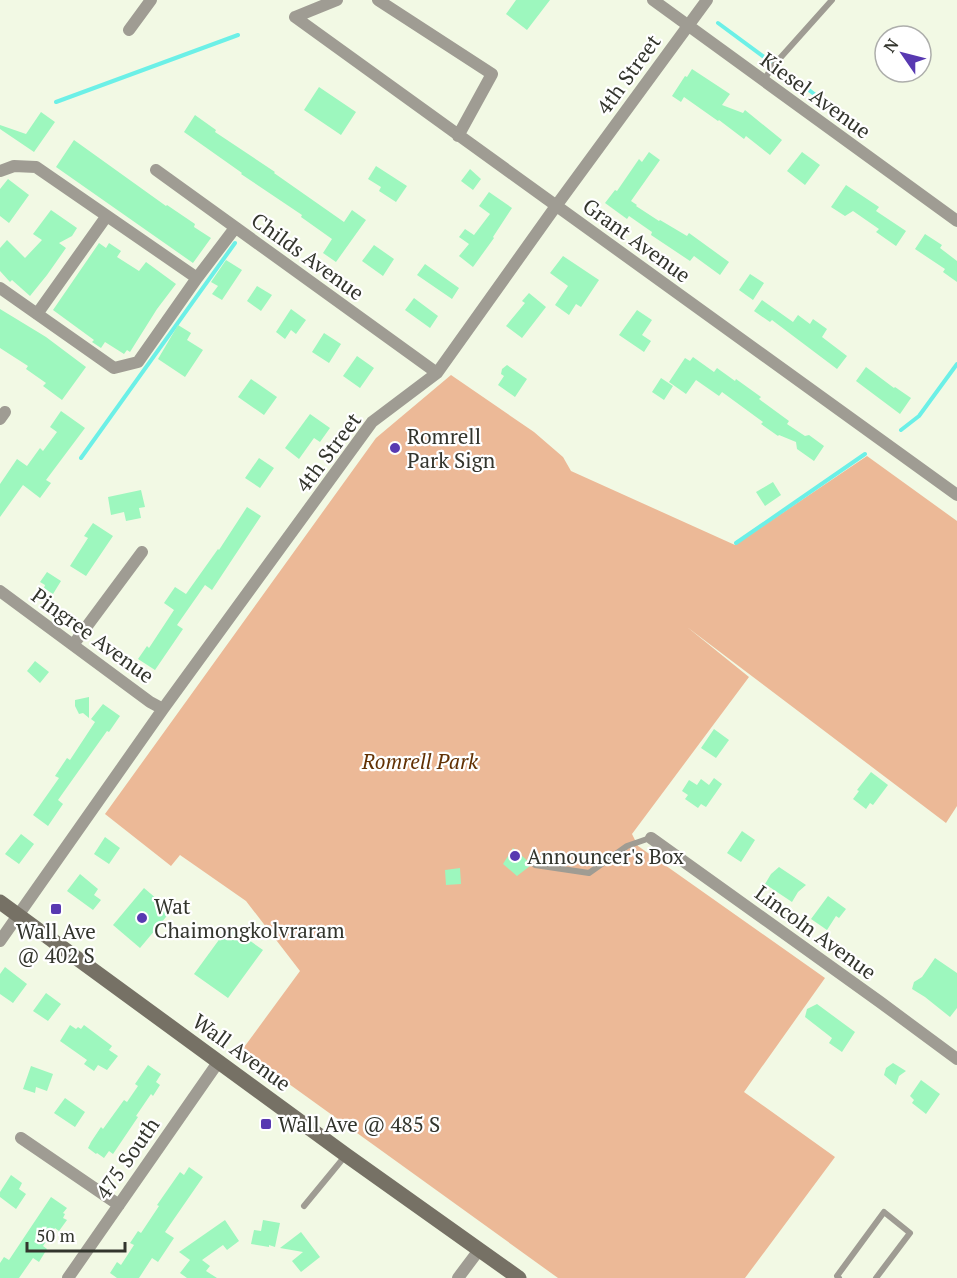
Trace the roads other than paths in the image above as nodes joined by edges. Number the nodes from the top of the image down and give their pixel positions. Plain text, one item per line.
1 (151, 0) edge
2 (337, 0) edge
3 (378, 0) edge
4 (653, 0) edge
5 (707, 0) edge
6 (832, 0) edge
7 (688, 26) junction
8 (129, 30) dead end
9 (763, 80) junction
10 (458, 136) junction
11 (156, 170) dead end
12 (0, 171) edge
13 (556, 206) junction
14 (955, 216) edge
15 (106, 217) junction
16 (236, 228) junction
17 (197, 278) junction
18 (0, 288) edge
19 (37, 314) junction
20 (437, 373) junction
21 (957, 495) edge
22 (142, 552) dead end
23 (0, 591) edge
24 (73, 645) junction
25 (163, 709) junction
26 (651, 838) joint
27 (535, 865) dead end
28 (0, 902) edge
29 (18, 915) junction
30 (0, 941) edge
31 (957, 1059) edge
32 (219, 1061) junction
33 (21, 1138) dead end
34 (346, 1155) junction
35 (118, 1205) junction
36 (304, 1206) dead end
37 (479, 1250) junction
38 (68, 1278) edge
39 (458, 1278) edge
40 (519, 1278) edge
41 (839, 1278) edge
42 (876, 1278) edge

1 - 8 street
2 - 10 street, Grant Avenue
3 - 10 street
4 - 7 street, Kiesel Avenue
5 - 7 street, 4th Street
6 - 9 lane
7 - 9 street, Kiesel Avenue
7 - 13 street, 4th Street
9 - 14 street, Kiesel Avenue
10 - 13 street, Grant Avenue
11 - 16 street, Childs Avenue
12 - 15 street
13 - 20 street, 4th Street
13 - 21 street, Grant Avenue
15 - 17 street
15 - 19 street
16 - 17 street
16 - 20 street, Childs Avenue
17 - 19 street
18 - 19 street
20 - 25 street, 4th Street
22 - 24 street
23 - 24 street, Pingree Avenue
24 - 25 street, Pingree Avenue
25 - 29 street, 4th Street
26 - 27 lane
26 - 31 street, Lincoln Avenue
28 - 29 main road, Wall Avenue
29 - 30 street, 4th Street
29 - 32 main road, Wall Avenue
32 - 34 main road, Wall Avenue
32 - 35 street, 475 South
33 - 35 street
34 - 36 lane
34 - 37 main road, Wall Avenue
35 - 38 street, 475 South
37 - 39 street
37 - 40 main road, Wall Avenue
41 - 42 lane

